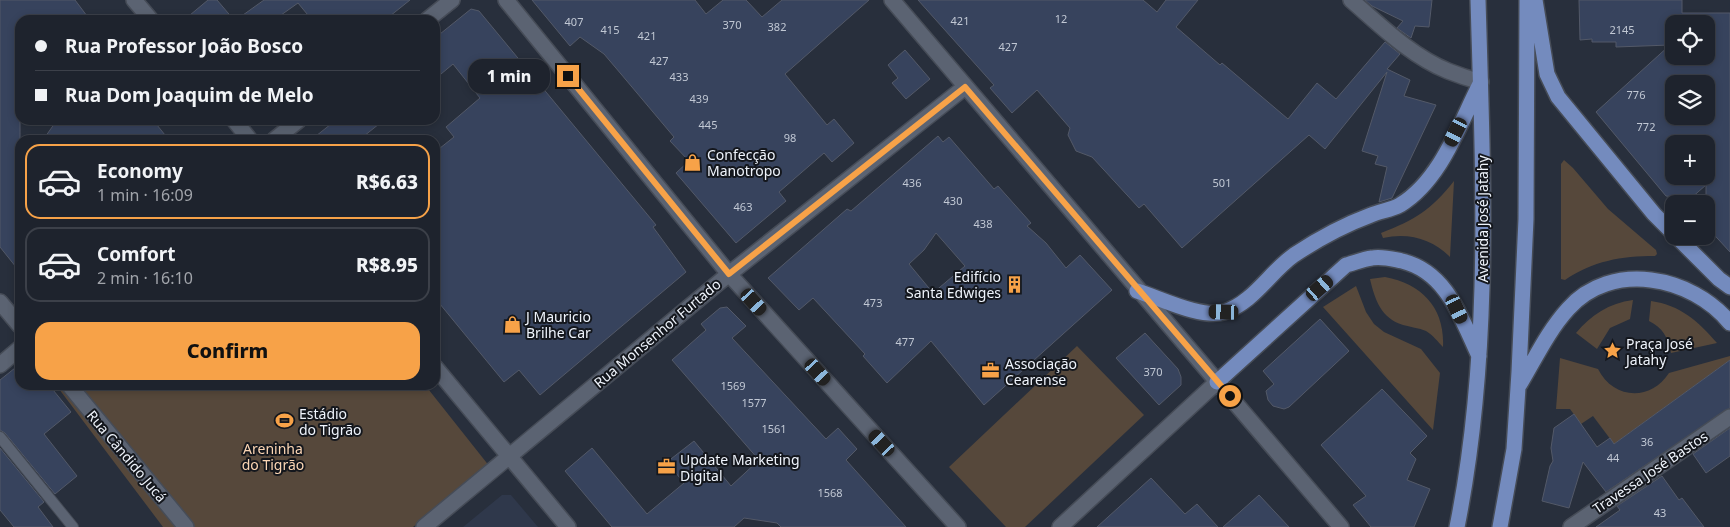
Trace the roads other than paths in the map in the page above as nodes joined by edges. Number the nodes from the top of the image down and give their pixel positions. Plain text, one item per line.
1 (134, 0) edge
2 (452, 0) edge
3 (506, 0) edge
4 (892, 0) edge
5 (1351, 0) edge
6 (1478, 0) edge
7 (1527, 0) edge
8 (1535, 0) edge
9 (147, 15) edge
10 (432, 15) edge
11 (1481, 82) junction
12 (965, 87) junction
13 (238, 125) edge
14 (293, 125) edge
15 (246, 135) edge
16 (280, 135) edge
17 (1665, 225) edge
18 (1685, 245) edge
19 (729, 274) junction
20 (1730, 287) edge
21 (1137, 290) junction
22 (0, 302) edge
23 (15, 320) edge
24 (1730, 323) edge
25 (15, 352) edge
26 (1480, 358) junction
27 (0, 364) edge
28 (440, 373) edge
29 (1218, 382) junction
30 (1518, 388) junction
31 (73, 390) edge
32 (1730, 418) edge
33 (0, 437) edge
34 (508, 457) junction
35 (73, 527) edge
36 (186, 527) edge
37 (424, 527) edge
38 (568, 527) edge
39 (958, 527) edge
40 (1060, 527) edge
41 (1341, 527) edge
42 (1457, 527) edge
43 (1500, 527) edge
44 (1571, 527) edge

1 - 9 street
2 - 10 street
3 - 19 street
4 - 12 street
5 - 11 street
6 - 11 main road, Avenida José Jatahy
7 - 30 main road
8 - 17 main road
11 - 21 main road
11 - 26 main road, Avenida José Jatahy
12 - 19 street, Rua Monsenhor Furtado
12 - 21 street
13 - 15 street
14 - 16 street
18 - 20 main road
19 - 34 street, Rua Monsenhor Furtado
19 - 39 street
21 - 29 street
22 - 23 street
24 - 30 main road
25 - 27 street
26 - 29 main road
26 - 42 main road, Avenida José Jatahy
28 - 34 street
29 - 40 street
29 - 41 street
30 - 43 main road
31 - 36 street, Rua Cândido Jucá
32 - 44 street, Travessa José Bastos
33 - 35 lane
34 - 37 street, Rua Monsenhor Furtado
34 - 38 street

